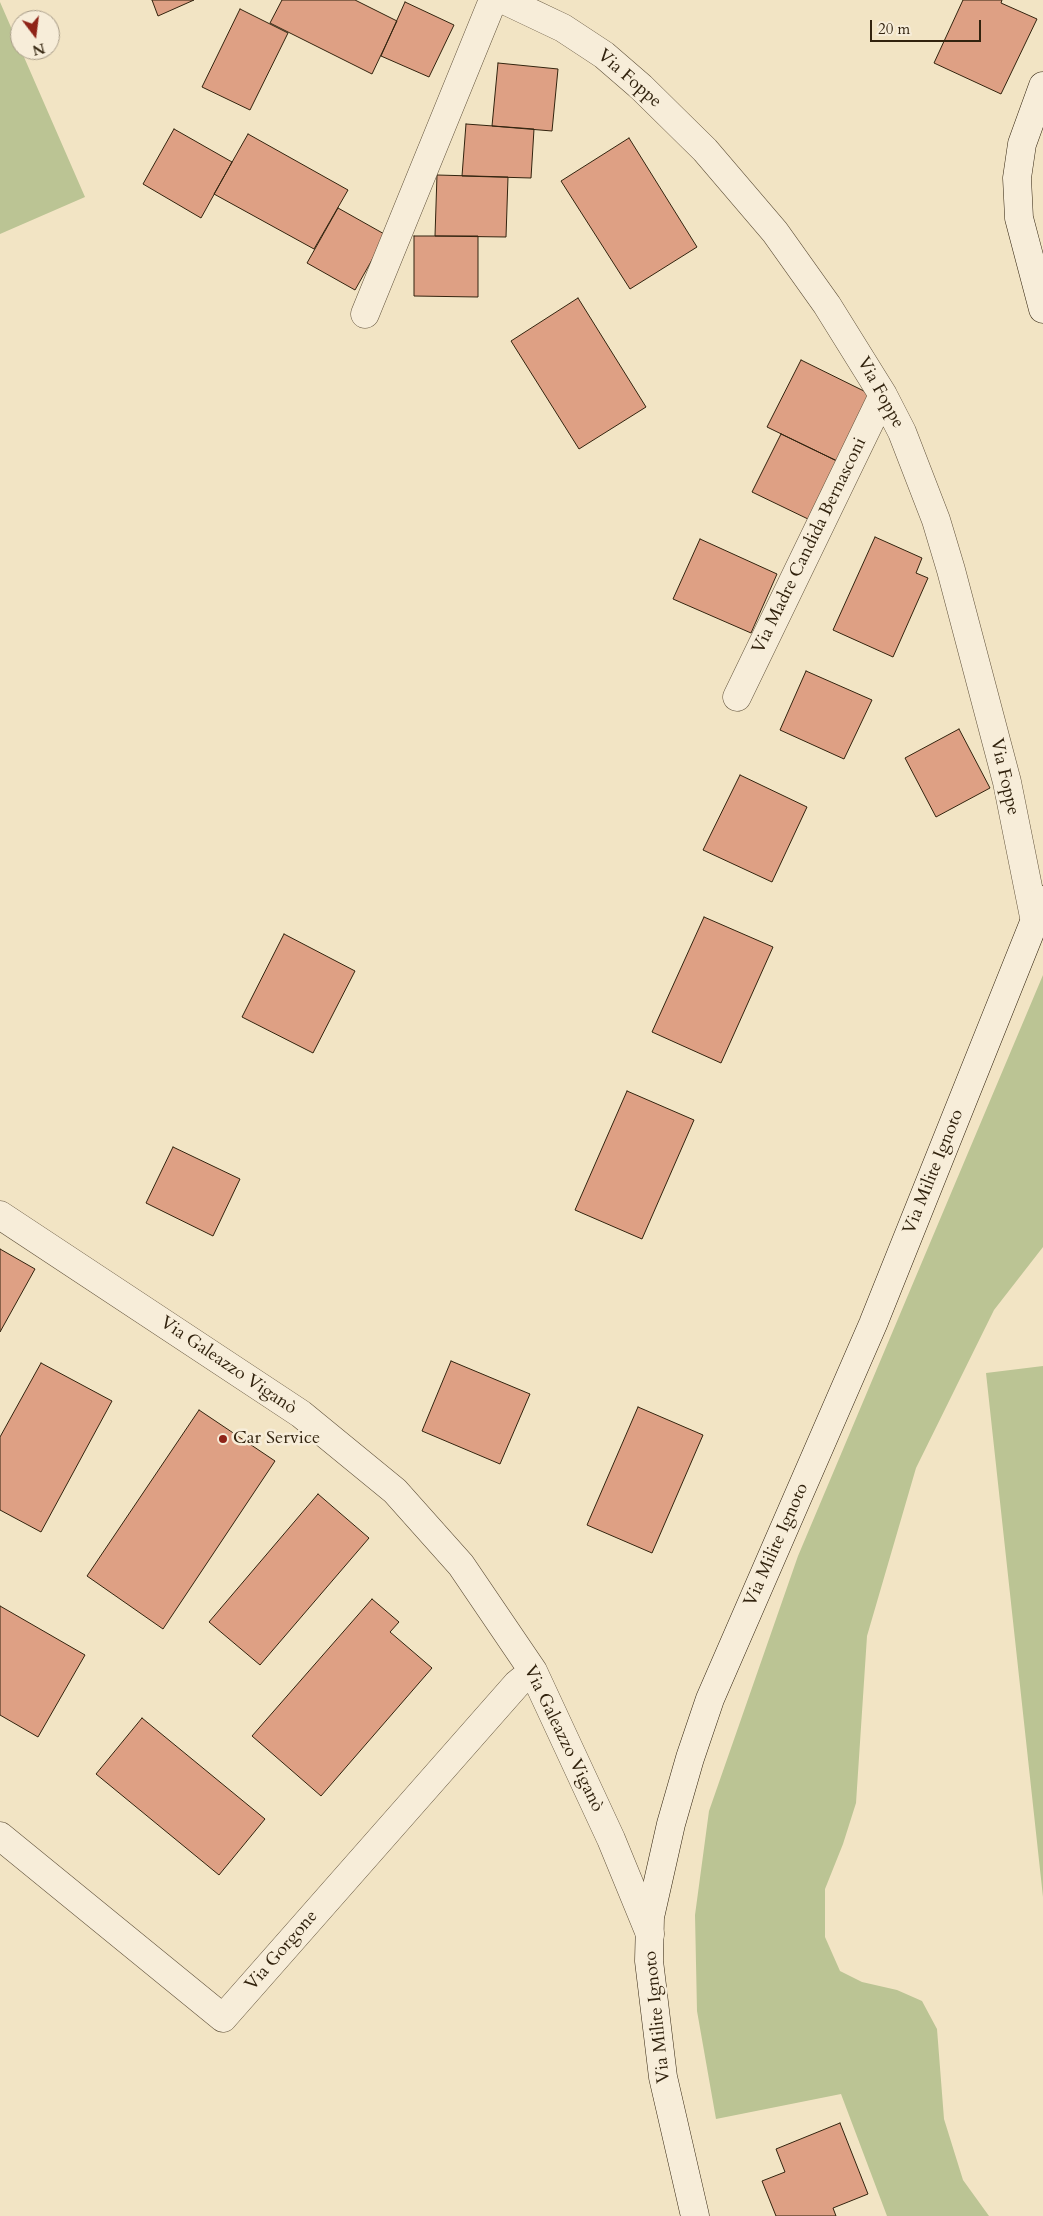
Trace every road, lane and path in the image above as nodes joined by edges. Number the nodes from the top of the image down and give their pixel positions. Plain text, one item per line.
1 (493, 0) edge
2 (504, 0) edge
3 (1043, 86) edge
4 (1043, 309) edge
5 (365, 314) dead end
6 (883, 395) junction
7 (737, 698) dead end
8 (1039, 911) edge
9 (0, 1215) edge
10 (533, 1671) junction
11 (0, 1836) edge
12 (650, 1934) junction
13 (695, 2216) edge

1 - 5 street
2 - 6 street, Via Foppe
3 - 4 street
6 - 7 street, Via Madre Candida Bernasconi
6 - 8 street, Via Foppe
8 - 12 street, Via Milite Ignoto
9 - 10 street, Via Galeazzo Viganò
10 - 11 street, Via Gorgone
10 - 12 street, Via Galeazzo Viganò
12 - 13 street, Via Milite Ignoto

